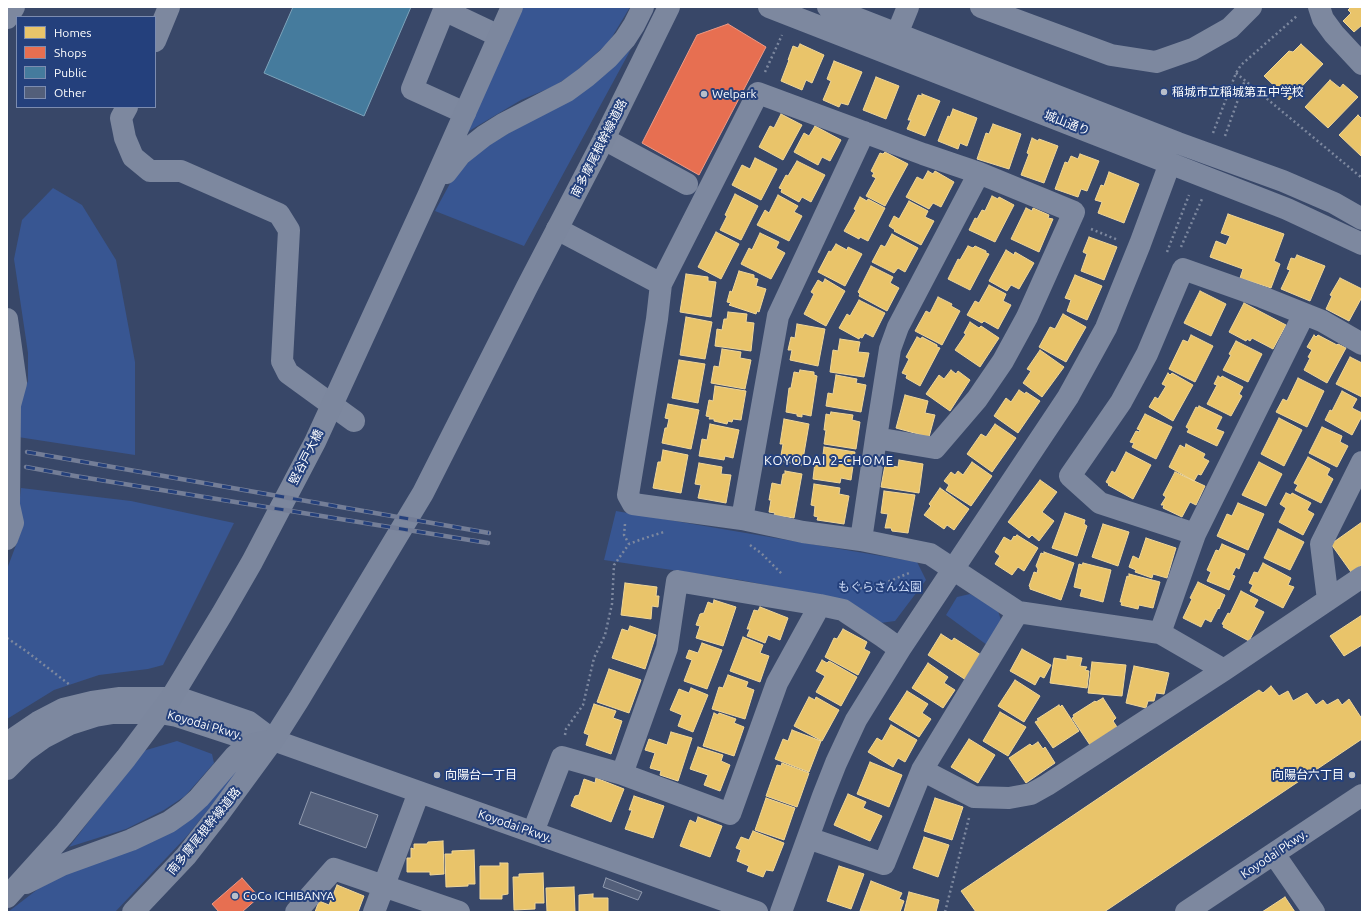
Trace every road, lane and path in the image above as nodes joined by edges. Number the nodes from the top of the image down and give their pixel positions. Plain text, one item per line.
1 (14, 7) edge
2 (169, 7) edge
3 (512, 7) edge
4 (643, 7) edge
5 (669, 7) edge
6 (769, 7) edge
7 (791, 7) edge
8 (828, 7) edge
9 (908, 7) edge
10 (981, 7) edge
11 (1251, 7) edge
12 (1315, 12) edge
13 (7, 18) edge
14 (783, 34) dead end
15 (897, 34) junction
16 (841, 35) junction
17 (499, 36) junction
18 (156, 39) edge
19 (1362, 64) edge
20 (1236, 73) junction
21 (1245, 80) junction
22 (1232, 83) dead end
23 (758, 93) junction
24 (126, 108) edge
25 (465, 113) junction
26 (864, 132) junction
27 (1225, 137) dead end
28 (604, 139) junction
29 (1170, 163) junction
30 (979, 173) junction
31 (1362, 178) edge
32 (687, 184) dead end
33 (1204, 194) dead end
34 (428, 196) junction
35 (1362, 219) edge
36 (1071, 221) junction
37 (557, 229) junction
38 (1124, 242) dead end
39 (1362, 244) edge
40 (1180, 252) dead end
41 (661, 284) junction
42 (1304, 314) junction
43 (7, 319) edge
44 (1362, 344) edge
45 (354, 420) dead end
46 (876, 438) junction
47 (1362, 462) edge
48 (742, 519) junction
49 (1195, 534) junction
50 (7, 539) edge
51 (861, 540) junction
52 (954, 569) junction
53 (1362, 577) edge
54 (1328, 600) junction
55 (820, 605) junction
56 (1018, 612) junction
57 (1160, 633) junction
58 (7, 638) edge
59 (900, 649) junction
60 (1224, 670) junction
61 (75, 689) dead end
62 (165, 705) junction
63 (110, 706) junction
64 (273, 740) junction
65 (7, 743) edge
66 (7, 769) edge
67 (922, 770) junction
68 (622, 774) junction
69 (419, 792) junction
70 (1362, 795) edge
71 (974, 797) junction
72 (533, 832) junction
73 (808, 838) junction
74 (1274, 854) junction
75 (385, 885) junction
76 (8, 896) edge
77 (133, 912) edge
78 (296, 912) edge
79 (374, 912) edge
80 (459, 912) edge
81 (757, 912) edge
82 (782, 912) edge
83 (945, 912) edge
84 (1186, 912) edge
85 (1314, 912) edge

1 - 13 street
2 - 18 street
3 - 17 main road
4 - 34 main road
5 - 28 main road, 南多摩尾根幹線道路
6 - 16 street, 城山通り
7 - 16 street
8 - 15 street, 城山通り
9 - 15 street
10 - 11 street
12 - 19 street
12 - 20 path
14 - 23 path
15 - 35 street, 城山通り
16 - 29 street, 城山通り
17 - 25 main road
17 - 25 street
20 - 21 path
20 - 22 path
21 - 27 path
21 - 31 path
23 - 26 street
23 - 41 street
24 - 45 street
25 - 34 main road
26 - 30 street
26 - 48 street
28 - 32 street
28 - 37 main road, 南多摩尾根幹線道路
29 - 39 street, 城山通り
29 - 52 street
30 - 36 street
30 - 46 street
33 - 40 path
34 - 62 main road, 竪谷戸大橋
36 - 38 path
36 - 46 street
37 - 41 street
37 - 64 main road, 南多摩尾根幹線道路
41 - 48 street
42 - 44 street
42 - 49 street
42 - 49 street
43 - 50 street
46 - 51 street
47 - 54 street
48 - 51 street
49 - 57 street
51 - 52 street
52 - 56 street
52 - 59 street
53 - 54 street
54 - 60 street
55 - 59 street
55 - 68 street
55 - 68 street
56 - 57 street
56 - 67 street
57 - 60 street
58 - 61 path
59 - 73 street
60 - 71 street
62 - 63 street, Koyodai Pkwy.
62 - 64 street, Koyodai Pkwy.
62 - 76 main road, 竪谷戸大橋
63 - 65 street
63 - 66 street
64 - 69 street, Koyodai Pkwy.
64 - 76 main road
64 - 77 main road, 南多摩尾根幹線道路
67 - 71 street
67 - 73 street
68 - 72 street
69 - 72 street, Koyodai Pkwy.
69 - 75 street
70 - 74 street, Koyodai Pkwy.
71 - 83 path
72 - 81 street, Koyodai Pkwy.
73 - 82 street
74 - 84 street, Koyodai Pkwy.
74 - 85 street
75 - 78 street
75 - 79 street
75 - 80 street

